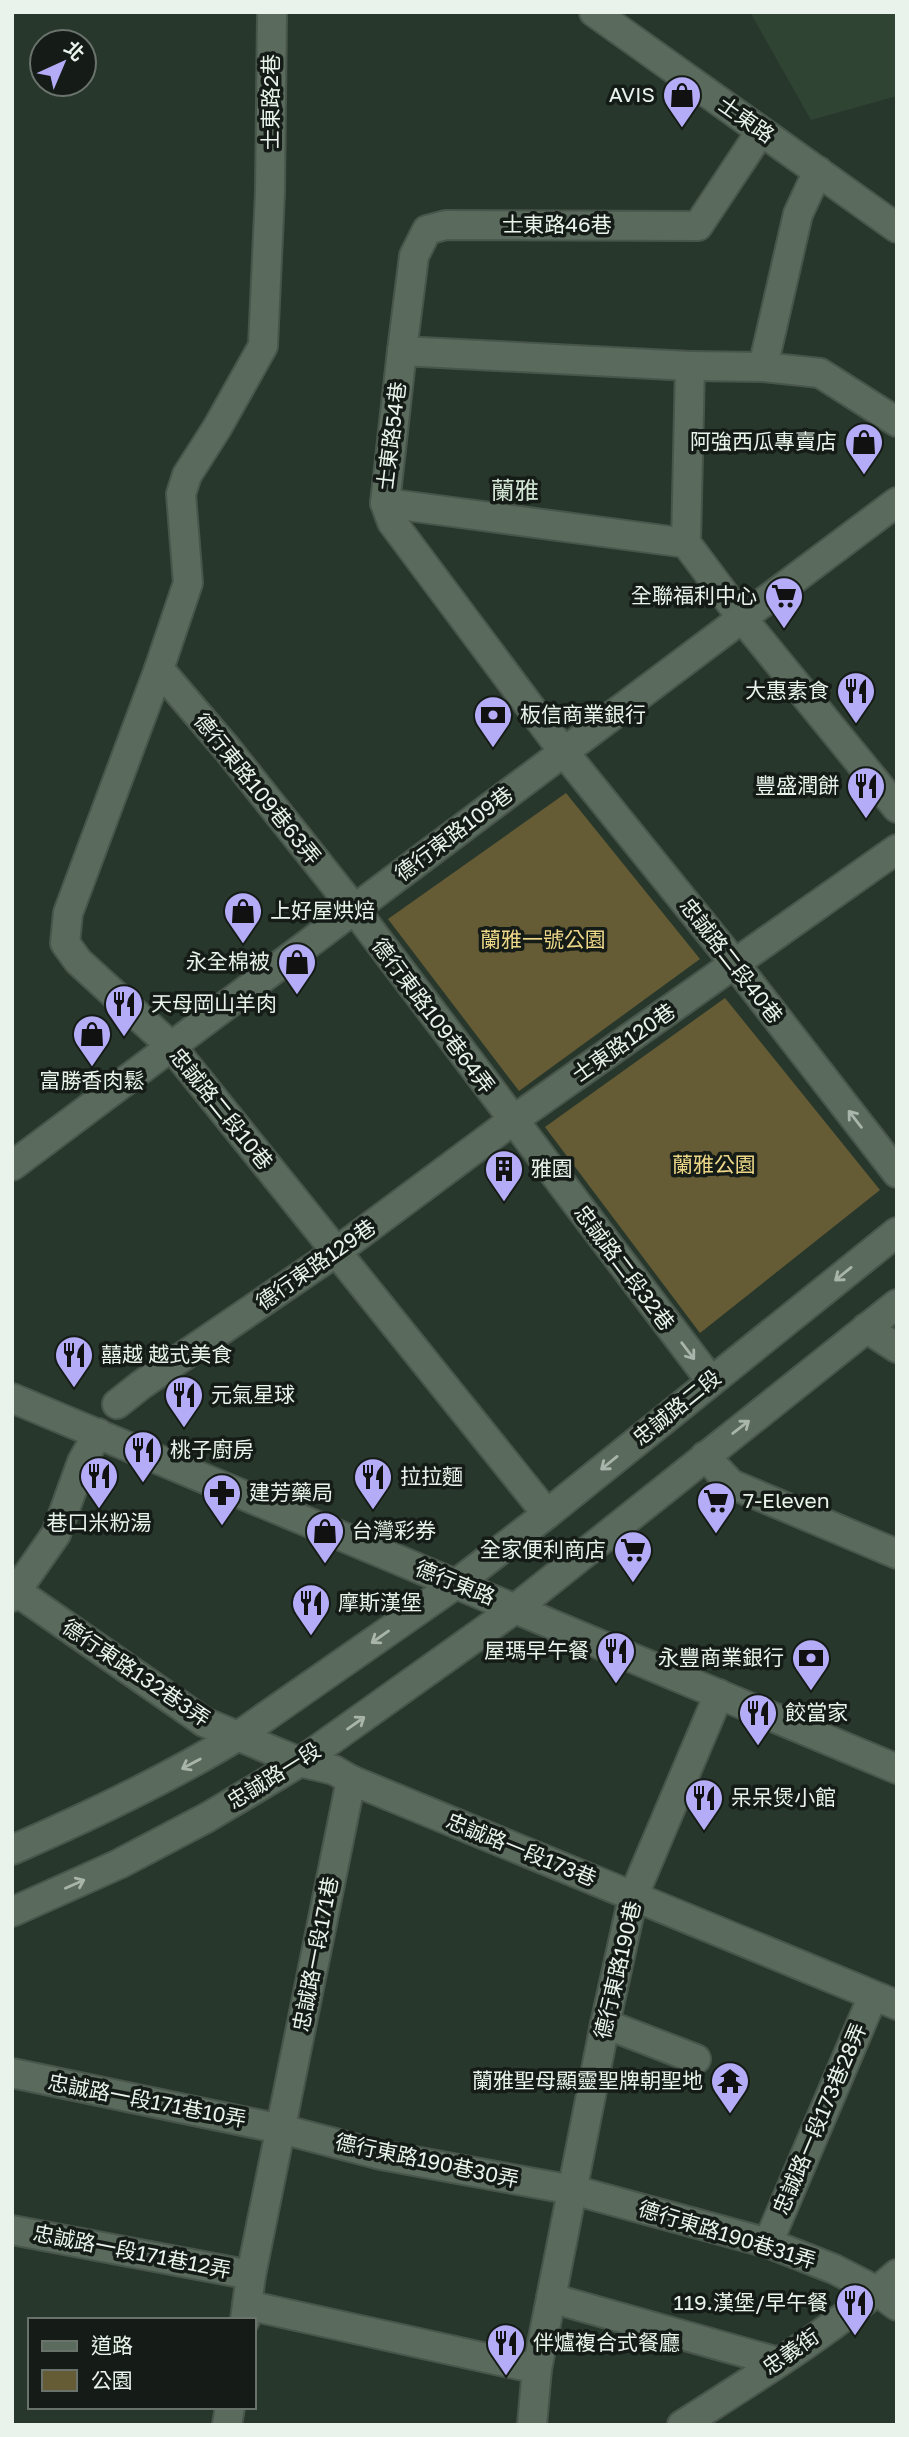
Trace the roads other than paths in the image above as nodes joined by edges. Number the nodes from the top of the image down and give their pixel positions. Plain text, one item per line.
1 (272, 12) edge
2 (594, 12) edge
3 (761, 131) junction
4 (818, 171) junction
5 (897, 228) edge
6 (402, 351) junction
7 (690, 366) junction
8 (763, 368) junction
9 (897, 422) edge
10 (897, 502) edge
11 (385, 503) junction
12 (687, 542) junction
13 (742, 618) junction
14 (159, 669) junction
15 (564, 751) junction
16 (897, 808) edge
17 (897, 849) edge
18 (355, 910) junction
19 (735, 964) junction
20 (172, 1048) junction
21 (512, 1121) junction
22 (12, 1166) edge
23 (897, 1173) edge
24 (897, 1232) edge
25 (336, 1252) junction
26 (897, 1304) edge
27 (866, 1328) junction
28 (897, 1348) edge
29 (710, 1381) junction
30 (12, 1398) edge
31 (117, 1404) dead end
32 (98, 1433) junction
33 (705, 1456) junction
34 (547, 1514) junction
35 (897, 1554) edge
36 (456, 1584) junction
37 (14, 1594) edge
38 (516, 1608) junction
39 (719, 1694) junction
40 (238, 1736) junction
41 (300, 1762) junction
42 (897, 1769) edge
43 (351, 1780) junction
44 (12, 1850) edge
45 (633, 1897) junction
46 (12, 1912) edge
47 (885, 2000) edge
48 (605, 2024) junction
49 (696, 2059) dead end
50 (12, 2073) edge
51 (281, 2129) junction
52 (573, 2190) junction
53 (12, 2230) edge
54 (768, 2243) junction
55 (251, 2275) junction
56 (890, 2291) edge
57 (551, 2298) junction
58 (246, 2312) edge
59 (778, 2362) junction
60 (537, 2369) junction
61 (532, 2425) edge
62 (682, 2425) edge

1 - 14 street, 士東路2巷
2 - 3 street, 士東路
3 - 4 street, 士東路
3 - 6 street, 士東路46巷
4 - 5 street, 士東路
4 - 8 street
6 - 7 street, 士東路54巷
6 - 11 street, 士東路54巷
7 - 8 street, 士東路54巷
7 - 12 street
8 - 9 street, 士東路54巷
10 - 13 street, 德行東路109巷
11 - 12 street
11 - 15 street, 士東路54巷
12 - 13 street
13 - 15 street, 德行東路109巷
13 - 16 street
14 - 18 street, 德行東路109巷63弄
14 - 20 street, 忠誠路二段10巷
15 - 18 street, 德行東路109巷
15 - 19 street, 忠誠路二段40巷
17 - 19 street, 士東路120巷
18 - 20 street, 德行東路109巷
18 - 21 street, 德行東路109巷64弄
19 - 21 street, 士東路120巷
23 -> 19 street, 忠誠路二段40巷
20 - 22 street, 德行東路109巷
20 - 25 street, 忠誠路二段10巷
21 - 25 street, 德行東路129巷
21 -> 29 street, 忠誠路二段32巷
24 -> 29 street, 忠誠路二段
25 - 31 street, 德行東路129巷
25 - 34 street, 忠誠路二段10巷
26 - 27 street
27 - 28 street
33 -> 27 street
29 -> 34 street, 忠誠路二段
30 - 32 street, 德行東路
32 - 36 street, 德行東路
32 - 37 street
33 - 35 street
33 - 38 street
34 - 36 street, 忠誠路二段
36 - 38 street, 德行東路
36 -> 40 street
37 - 40 street, 德行東路132巷3弄
38 - 39 street, 德行東路
41 -> 38 street, 忠誠路一段
39 - 42 street, 德行東路
39 - 45 street, 德行東路190巷
40 - 41 street, 德行東路132巷3弄
40 -> 44 street
41 - 43 street, 忠誠路一段173巷
46 -> 41 street, 忠誠路一段
43 - 45 street, 忠誠路一段173巷
43 - 51 street, 忠誠路一段171巷
45 - 47 street, 忠誠路一段173巷
45 - 48 street, 德行東路190巷
47 - 54 street, 忠誠路一段173巷28弄
48 - 49 street
48 - 52 street, 德行東路190巷
50 - 51 street, 忠誠路一段171巷10弄
51 - 52 street, 德行東路190巷30弄
51 - 55 street, 忠誠路一段171巷
52 - 54 street, 德行東路190巷31弄
52 - 57 street, 德行東路190巷
53 - 55 street, 忠誠路一段171巷12弄
54 - 56 street, 德行東路190巷31弄
55 - 58 street, 忠誠路一段171巷
56 - 59 street, 忠義街
57 - 59 street
57 - 60 street, 德行東路190巷
58 - 60 street
59 - 62 street, 忠義街
60 - 61 street, 德行東路190巷

